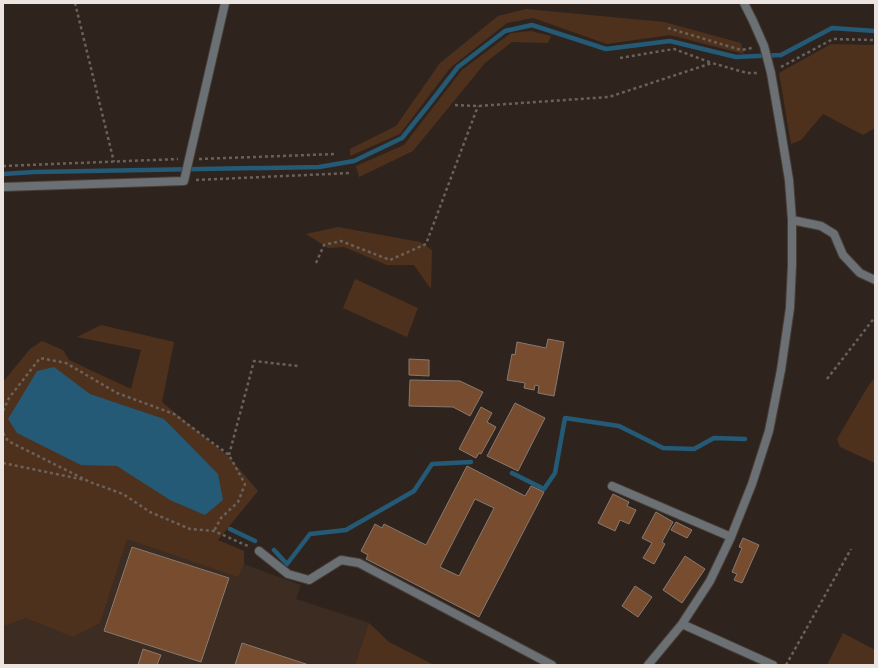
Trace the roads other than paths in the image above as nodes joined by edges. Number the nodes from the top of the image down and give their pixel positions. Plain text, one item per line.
1 (225, 3) edge
2 (744, 3) edge
3 (3, 187) edge
4 (792, 220) junction
5 (875, 280) edge
6 (612, 486) dead end
7 (731, 537) junction
8 (259, 551) road end
9 (682, 624) junction
10 (552, 665) edge
11 (648, 665) edge
12 (773, 665) edge

1 - 3 street
2 - 4 street
4 - 5 street
4 - 7 street
6 - 7 street
7 - 9 street
8 - 10 street
9 - 11 street
9 - 12 street

